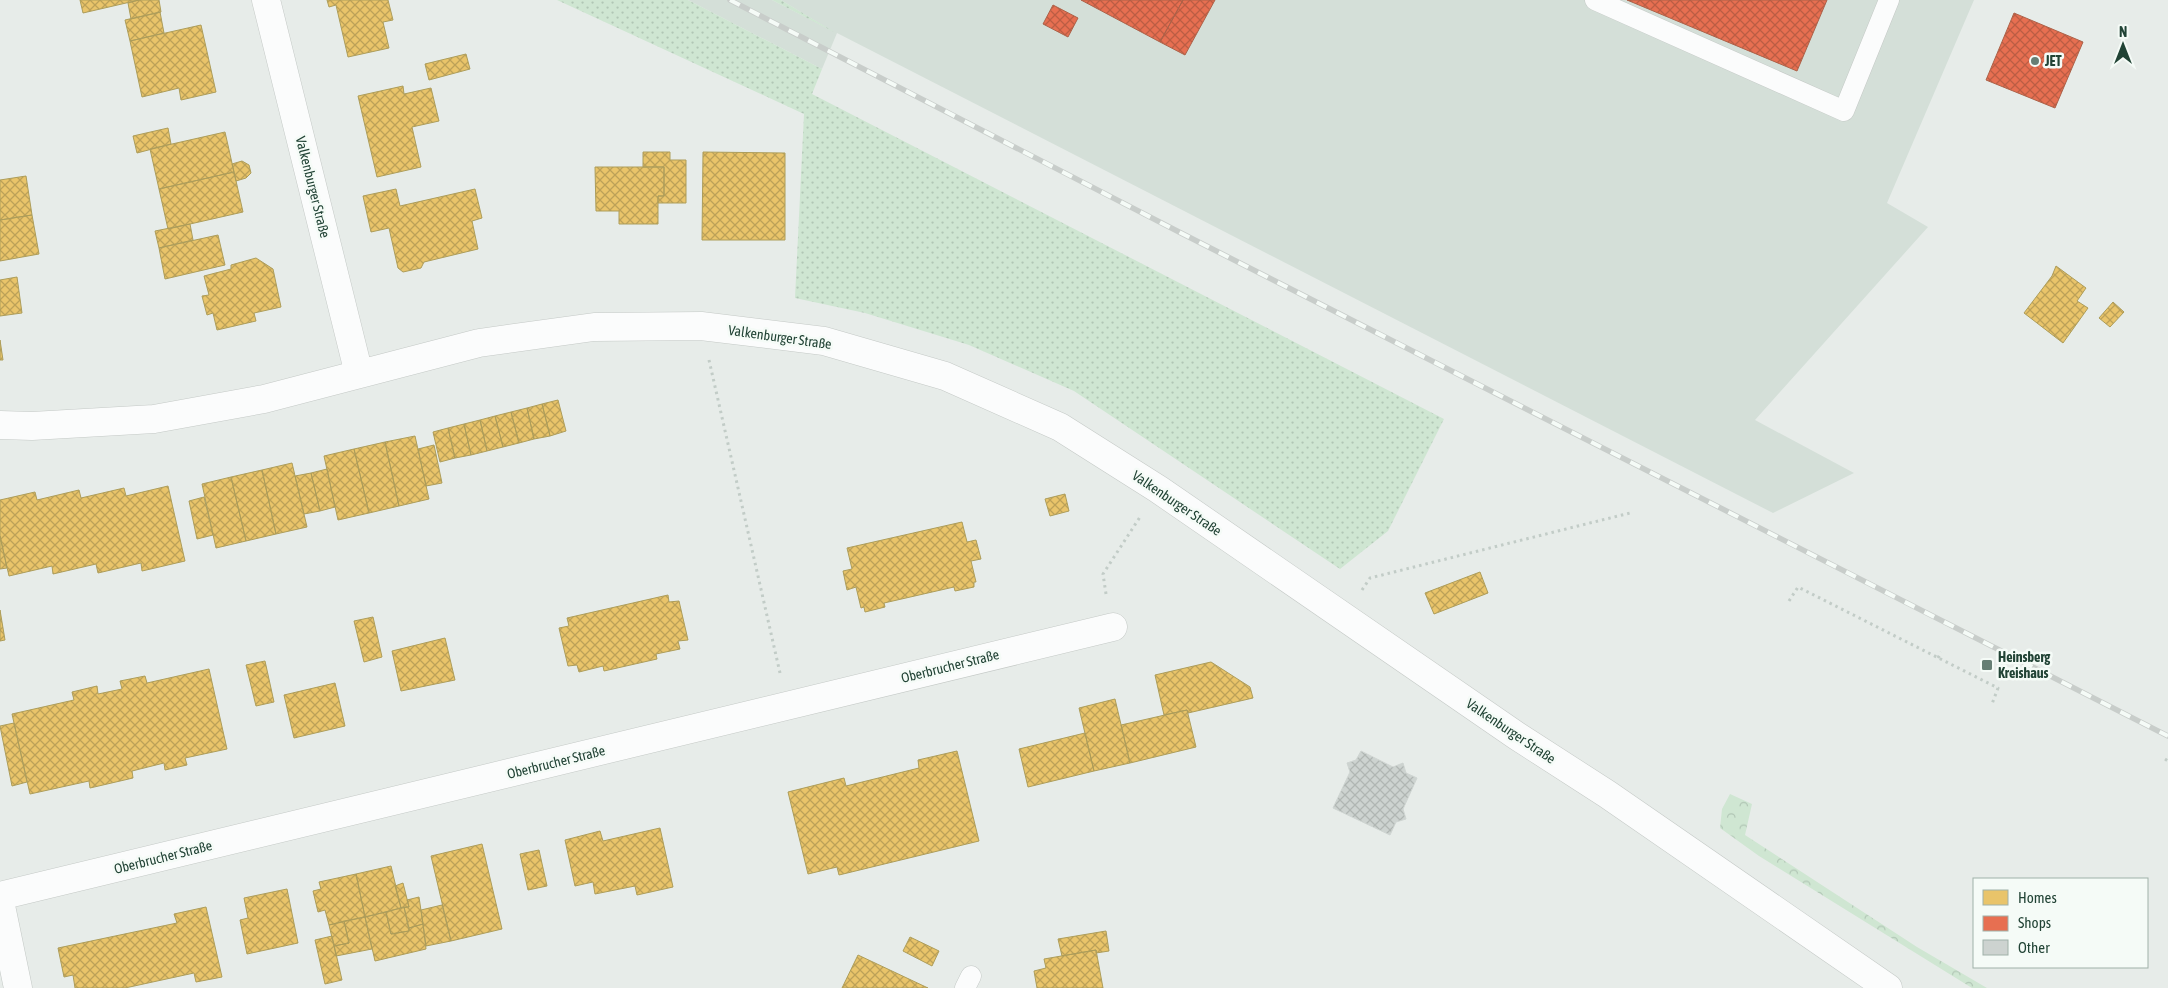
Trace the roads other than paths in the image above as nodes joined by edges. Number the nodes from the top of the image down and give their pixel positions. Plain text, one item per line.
1 (266, 0) edge
2 (1595, 0) edge
3 (1889, 0) edge
4 (359, 374) junction
5 (0, 425) edge
6 (1112, 627) road end
7 (0, 896) edge
8 (0, 901) edge
9 (18, 988) edge
10 (1888, 988) edge

1 - 4 street, Valkenburger Straße
2 - 3 lane
4 - 5 street, Valkenburger Straße
4 - 10 street, Valkenburger Straße
6 - 7 street, Oberbrucher Straße
8 - 9 street

